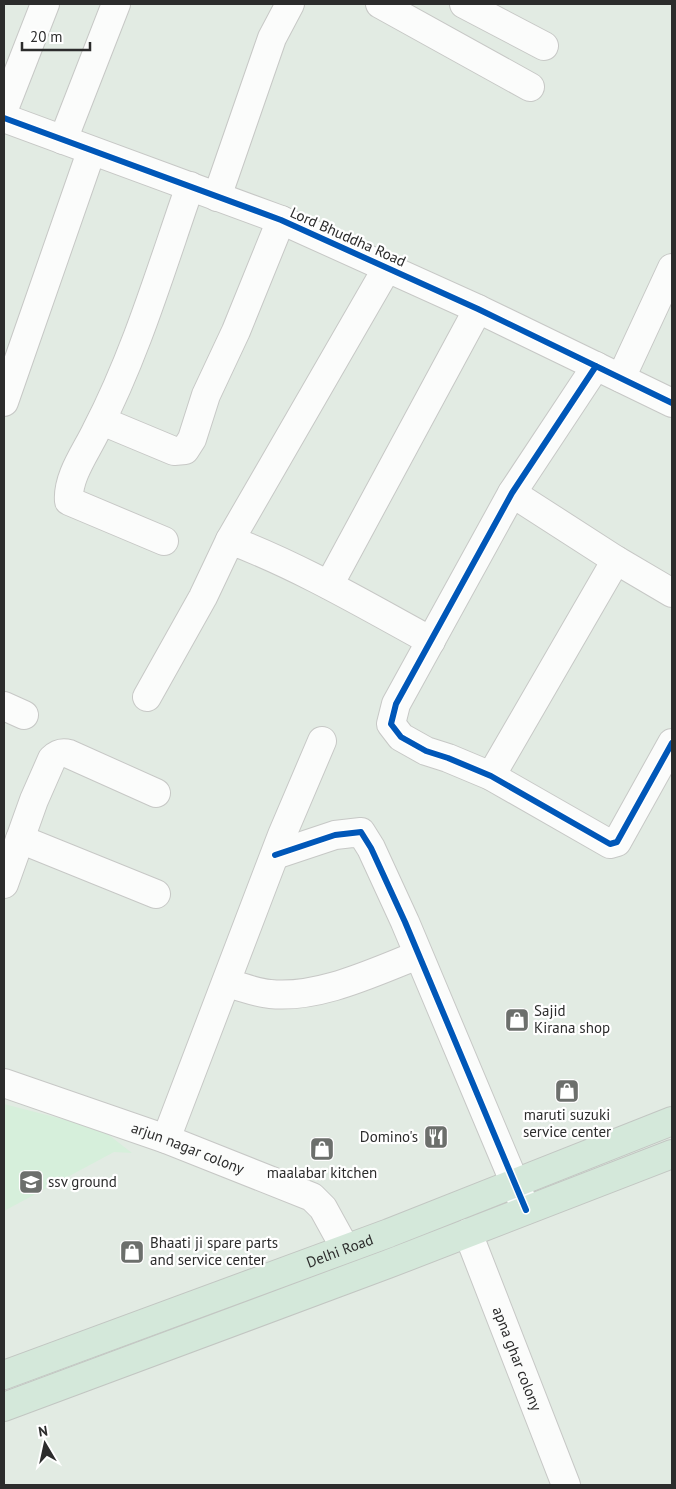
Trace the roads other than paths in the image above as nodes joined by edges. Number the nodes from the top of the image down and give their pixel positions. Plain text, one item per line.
1 (45, 4) edge
2 (116, 4) edge
3 (290, 4) edge
4 (380, 4) edge
5 (464, 4) edge
6 (544, 46) dead end
7 (530, 87) dead end
8 (4, 109) edge
9 (4, 118) edge
10 (64, 140) junction
11 (91, 152) junction
12 (190, 186) junction
13 (217, 197) junction
14 (281, 220) junction
15 (387, 268) junction
16 (672, 268) edge
17 (478, 309) junction
18 (596, 366) junction
19 (621, 378) junction
20 (4, 402) edge
21 (672, 402) edge
22 (102, 421) junction
23 (512, 493) junction
24 (230, 540) junction
25 (164, 541) dead end
26 (616, 560) junction
27 (329, 585) junction
28 (672, 593) edge
29 (430, 641) junction
30 (147, 697) dead end
31 (322, 741) dead end
32 (672, 743) edge
33 (491, 776) junction
34 (156, 793) dead end
35 (20, 839) junction
36 (274, 855) junction
37 (4, 884) edge
38 (156, 894) dead end
39 (418, 954) junction
40 (226, 983) junction
41 (4, 1083) edge
42 (672, 1121) edge
43 (166, 1139) junction
44 (672, 1154) edge
45 (513, 1182) junction
46 (526, 1210) junction
47 (468, 1233) junction
48 (345, 1248) junction
49 (4, 1375) edge
50 (4, 1407) edge
51 (566, 1485) edge

1 - 8 street
2 - 10 street
3 - 13 street
4 - 7 street
5 - 6 street
9 - 10 street, Lord Bhuddha Road
10 - 11 street, Lord Bhuddha Road
11 - 12 street, Lord Bhuddha Road
11 - 20 street
12 - 13 street, Lord Bhuddha Road
12 - 22 street
13 - 14 street, Lord Bhuddha Road
14 - 15 street, Lord Bhuddha Road
14 - 22 street
15 - 17 street, Lord Bhuddha Road
15 - 24 street
16 - 19 street
17 - 18 street, Lord Bhuddha Road
17 - 27 street
18 - 19 street, Lord Bhuddha Road
18 - 23 street
19 - 21 street, Lord Bhuddha Road
22 - 25 street
23 - 26 street
23 - 29 street
24 - 27 street
24 - 30 street
26 - 28 street
26 - 33 street
27 - 29 street
29 - 33 street
31 - 36 street
32 - 33 street
34 - 35 street
35 - 37 street
35 - 38 street
36 - 39 street
36 - 40 street
39 - 40 street
39 - 45 street
40 - 43 street
41 - 43 street, arjun nagar colony
42 - 45 main road, Delhi Road
43 - 48 street, arjun nagar colony
44 - 46 main road, Delhi Road
45 - 46 street
45 - 48 main road, Delhi Road
46 - 47 main road, Delhi Road
47 - 50 main road, Delhi Road
47 - 51 street, apna ghar colony
48 - 49 main road, Delhi Road

